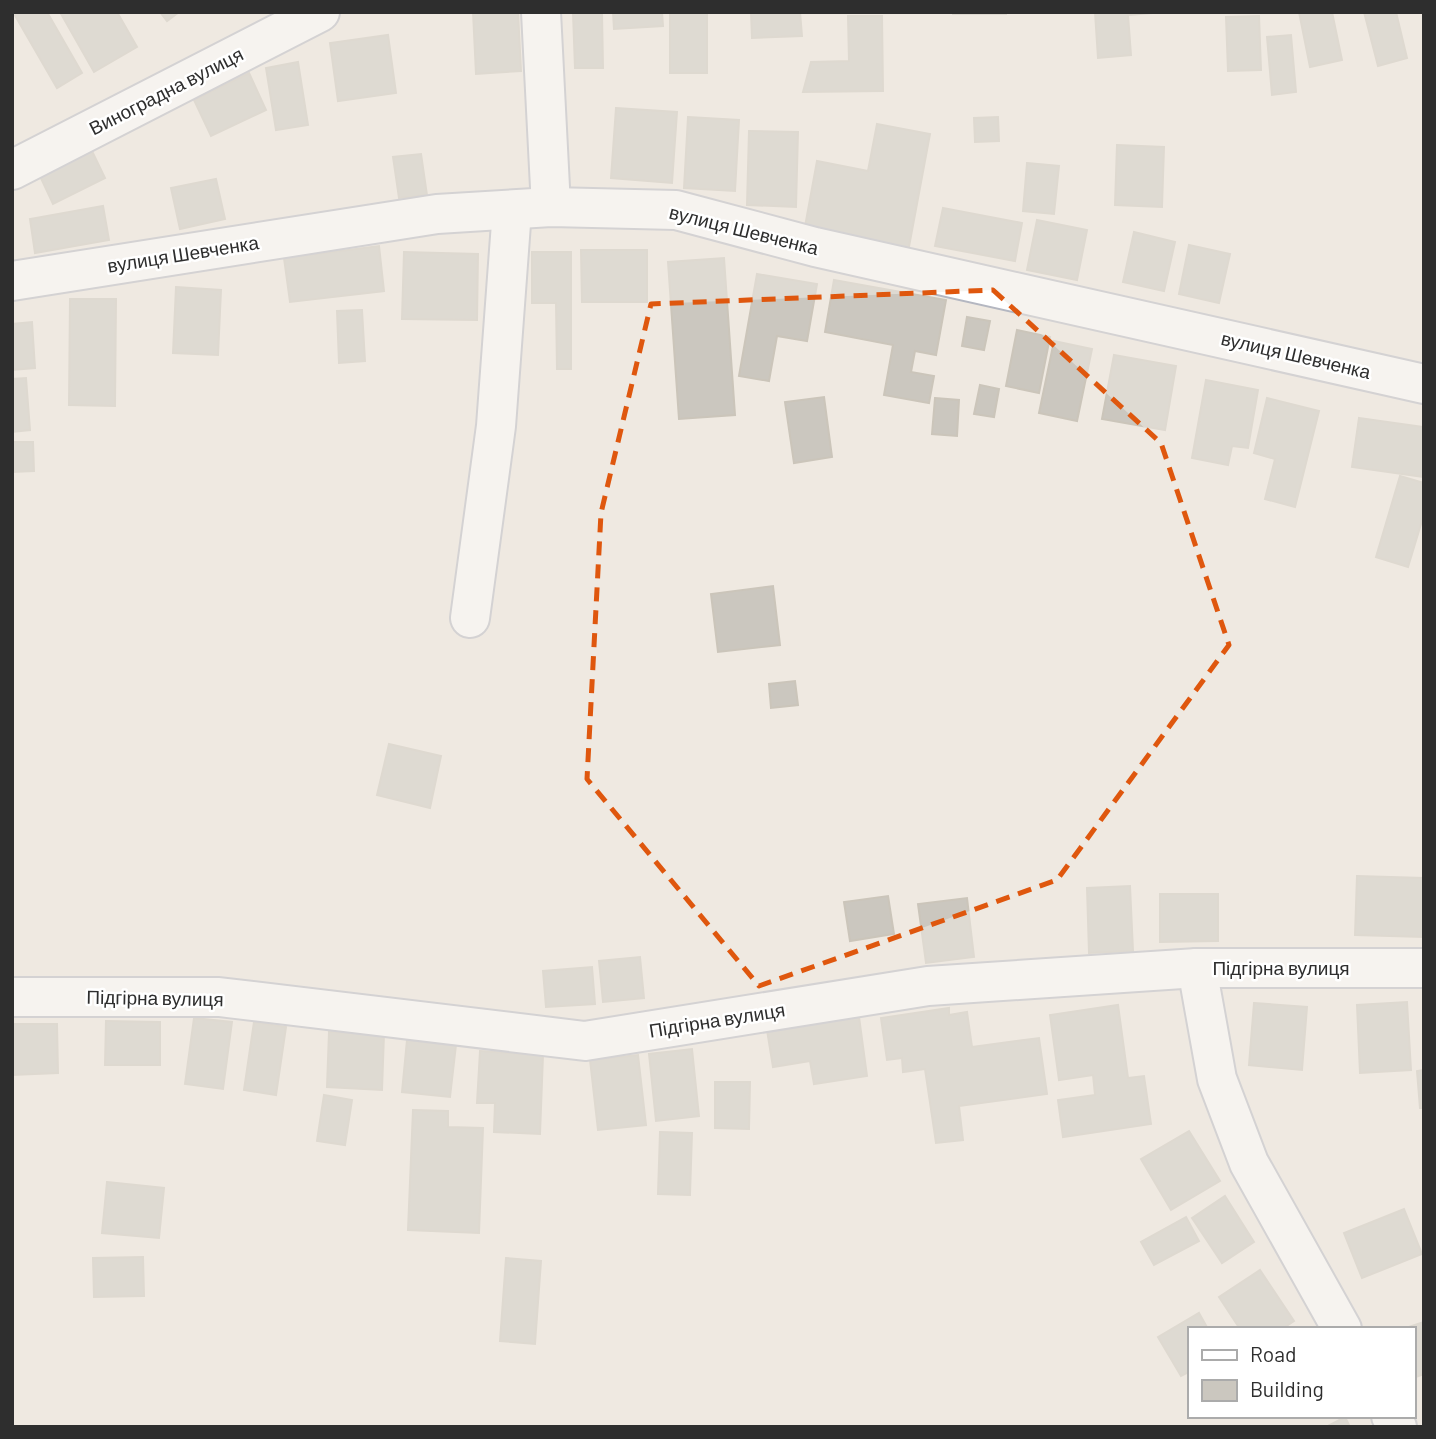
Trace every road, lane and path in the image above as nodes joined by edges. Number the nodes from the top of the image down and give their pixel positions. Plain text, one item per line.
1 (320, 12) edge
2 (541, 12) edge
3 (12, 170) edge
4 (551, 207) junction
5 (512, 210) junction
6 (12, 281) edge
7 (1424, 384) edge
8 (470, 618) dead end
9 (1197, 968) junction
10 (1424, 968) edge
11 (12, 997) edge
12 (1341, 1327) edge

1 - 3 street, Виноградна вулиця
2 - 4 street
4 - 5 street, вулиця Шевченка
4 - 7 street, вулиця Шевченка
5 - 6 street, вулиця Шевченка
5 - 8 street
9 - 10 street, Підгірна вулиця
9 - 11 street, Підгірна вулиця
9 - 12 street

